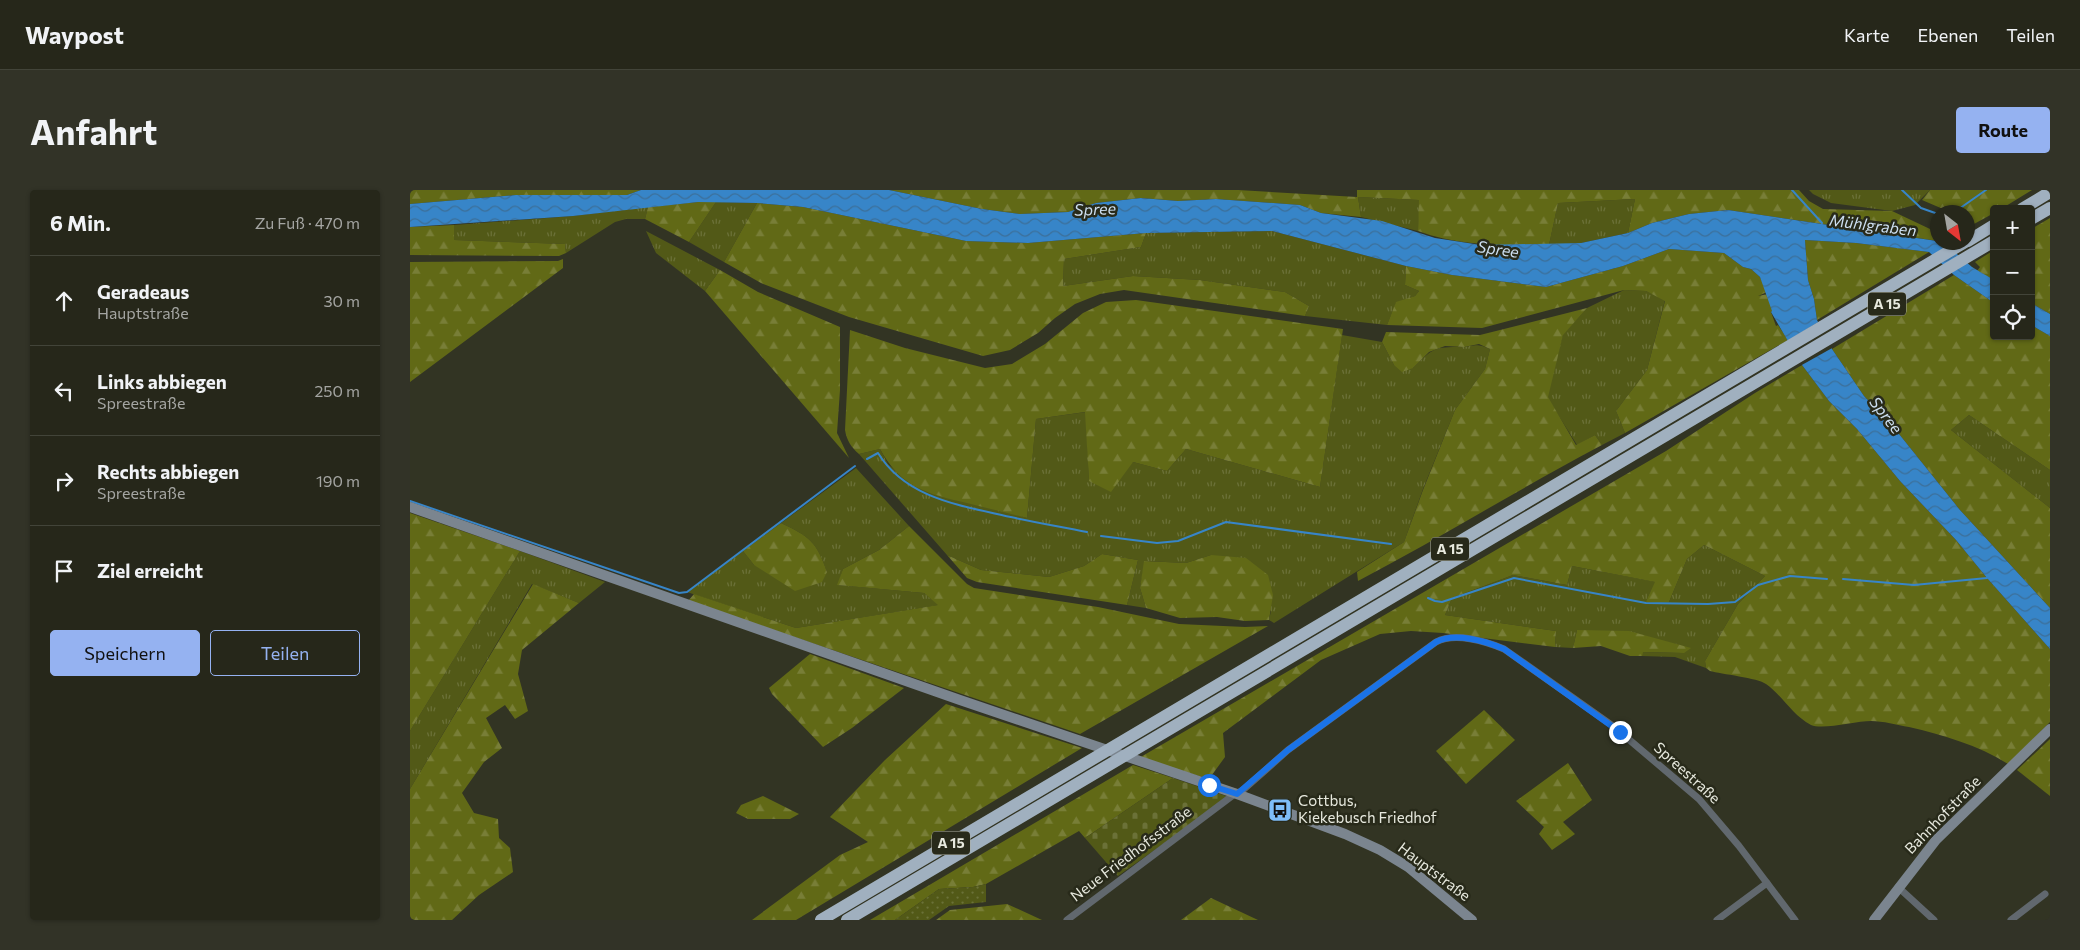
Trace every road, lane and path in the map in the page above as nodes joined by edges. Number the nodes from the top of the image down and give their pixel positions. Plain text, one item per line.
1 (2050, 192) edge
2 (2029, 205) edge
3 (2050, 208) edge
4 (2035, 217) edge
5 (1990, 227) edge
6 (1975, 237) edge
7 (1990, 243) edge
8 (1953, 250) edge
9 (1780, 360) junction
10 (410, 508) edge
11 (2050, 729) edge
12 (1237, 794) junction
13 (1767, 883) junction
14 (1898, 887) junction
15 (2045, 894) dead end
16 (821, 920) edge
17 (847, 920) edge
18 (1067, 920) edge
19 (1472, 920) edge
20 (1717, 920) edge
21 (1795, 920) edge
22 (1874, 920) edge
23 (1934, 920) edge
24 (2011, 920) edge

1 - 2 highway
3 - 4 highway
5 - 6 highway, A 15
7 - 9 highway, A 15
8 - 9 highway, A 15
9 - 16 highway, A 15
9 - 17 highway, A 15
10 - 12 street, Hauptstraße
11 - 14 street, Bahnhofstraße
12 - 13 street, Spreestraße
12 - 18 street, Neue Friedhofsstraße
12 - 19 street, Hauptstraße
13 - 20 street
13 - 21 street, Spreestraße
14 - 22 street, Bahnhofstraße
14 - 23 street
15 - 24 street

